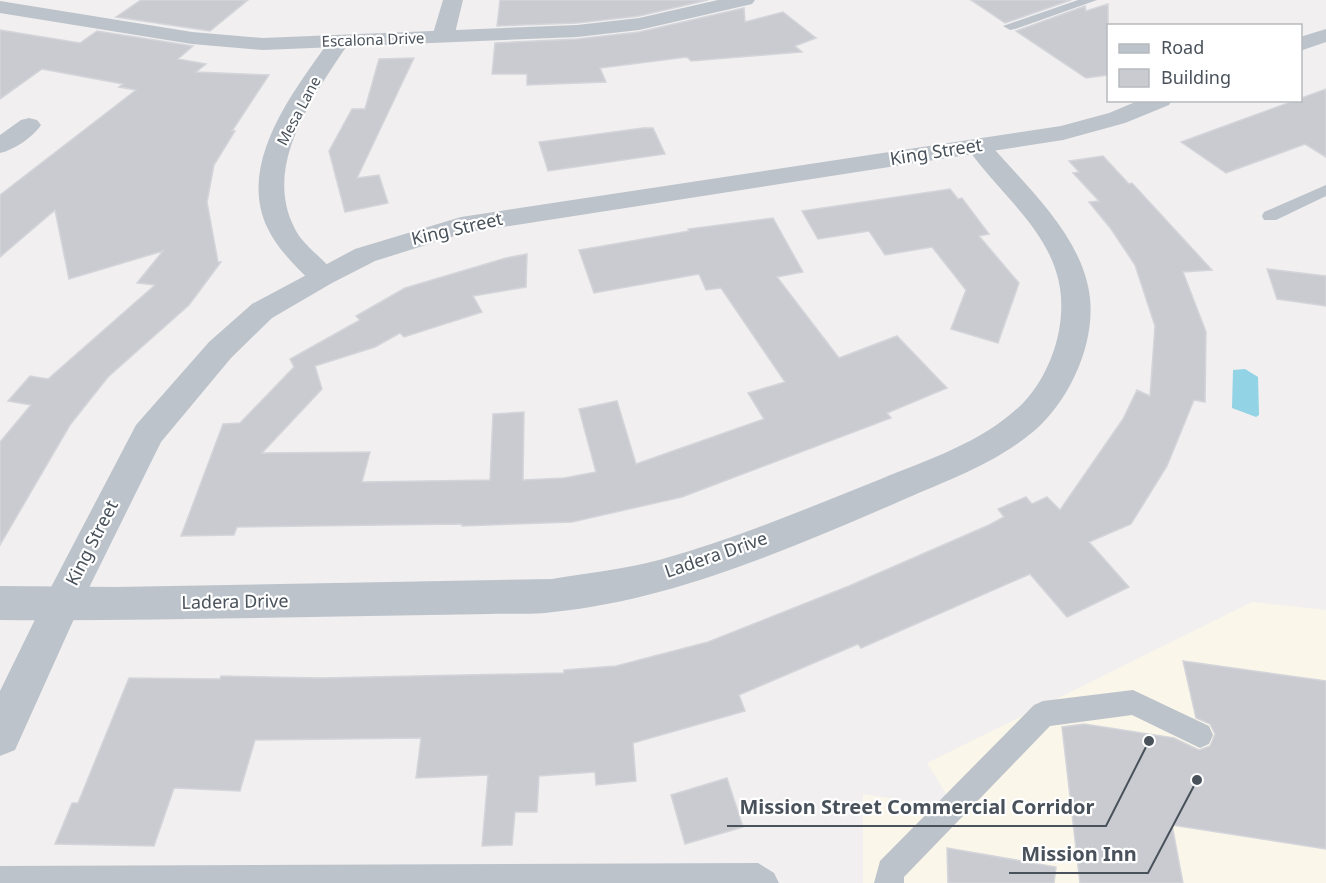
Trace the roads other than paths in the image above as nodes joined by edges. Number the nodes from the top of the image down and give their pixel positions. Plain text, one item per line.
1 (453, 0) edge
2 (745, 0) edge
3 (1091, 0) edge
4 (0, 7) edge
5 (1010, 26) dead end
6 (1326, 35) edge
7 (443, 37) junction
8 (339, 41) junction
9 (1302, 44) edge
10 (1156, 102) edge
11 (29, 125) dead end
12 (0, 146) edge
13 (978, 146) junction
14 (1326, 190) edge
15 (1270, 216) dead end
16 (322, 276) junction
17 (0, 603) edge
18 (62, 603) junction
19 (1200, 735) dead end
20 (0, 736) edge
21 (0, 880) edge
22 (764, 883) edge
23 (890, 883) edge

1 - 7 street
2 - 7 street, Escalona Drive
3 - 5 lane
4 - 8 street, Escalona Drive
6 - 9 street
7 - 8 street, Escalona Drive
8 - 16 street, Mesa Lane
10 - 13 street, King Street
11 - 12 street
13 - 16 street, King Street
13 - 18 street, Ladera Drive
14 - 15 lane
16 - 18 street, King Street
17 - 18 street, Ladera Drive
18 - 20 street, King Street
19 - 23 lane
21 - 22 lane

